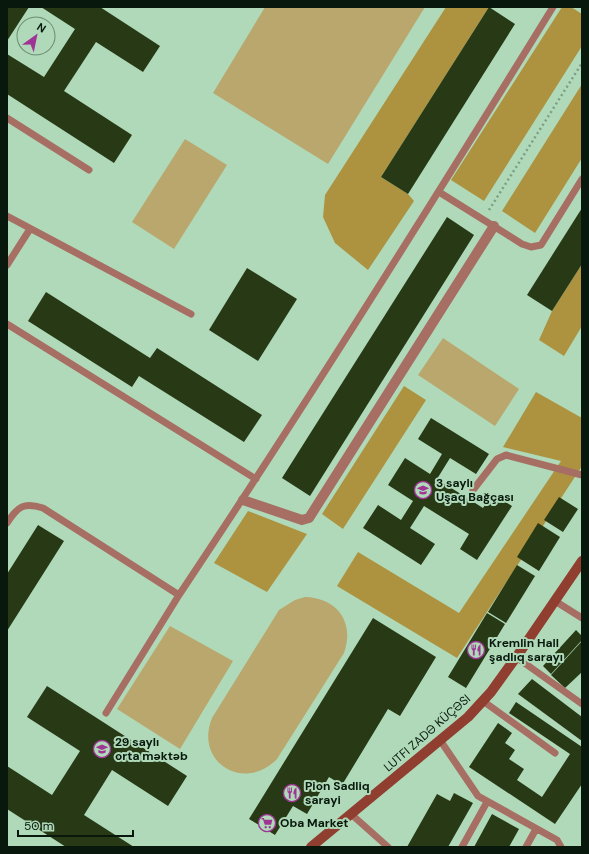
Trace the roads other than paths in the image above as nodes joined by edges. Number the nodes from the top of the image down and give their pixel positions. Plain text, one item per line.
1 (553, 7) edge
2 (7, 118) edge
3 (89, 170) dead end
4 (582, 179) edge
5 (439, 192) junction
6 (7, 216) edge
7 (494, 226) junction
8 (30, 229) junction
9 (7, 265) edge
10 (191, 314) dead end
11 (7, 324) edge
12 (582, 475) edge
13 (256, 479) junction
14 (473, 490) dead end
15 (243, 500) junction
16 (7, 523) edge
17 (582, 561) edge
18 (179, 595) junction
19 (555, 601) junction
20 (582, 618) edge
21 (516, 657) junction
22 (483, 701) junction
23 (582, 704) edge
24 (106, 713) dead end
25 (440, 740) junction
26 (555, 753) dead end
27 (487, 802) junction
28 (351, 814) junction
29 (536, 829) junction
30 (310, 847) edge
31 (388, 847) edge
32 (462, 847) edge
33 (526, 847) edge
34 (562, 847) edge

1 - 5 lane
2 - 3 lane
4 - 7 lane
5 - 7 lane
5 - 13 lane
6 - 8 lane
7 - 15 street
8 - 9 lane
8 - 10 lane
11 - 13 lane
12 - 14 lane
13 - 15 lane
15 - 18 lane
16 - 18 lane
17 - 19 main road, LUTFI ZADƏ KÜÇƏSI
18 - 24 lane
19 - 20 lane
19 - 21 main road, LUTFI ZADƏ KÜÇƏSI
21 - 22 main road, LUTFI ZADƏ KÜÇƏSI
21 - 23 lane
22 - 25 main road, LUTFI ZADƏ KÜÇƏSI
22 - 26 lane
25 - 27 lane
25 - 28 main road, LUTFI ZADƏ KÜÇƏSI
27 - 29 lane
27 - 32 lane
28 - 30 main road, LUTFI ZADƏ KÜÇƏSI
28 - 31 lane
29 - 33 lane
29 - 34 lane

